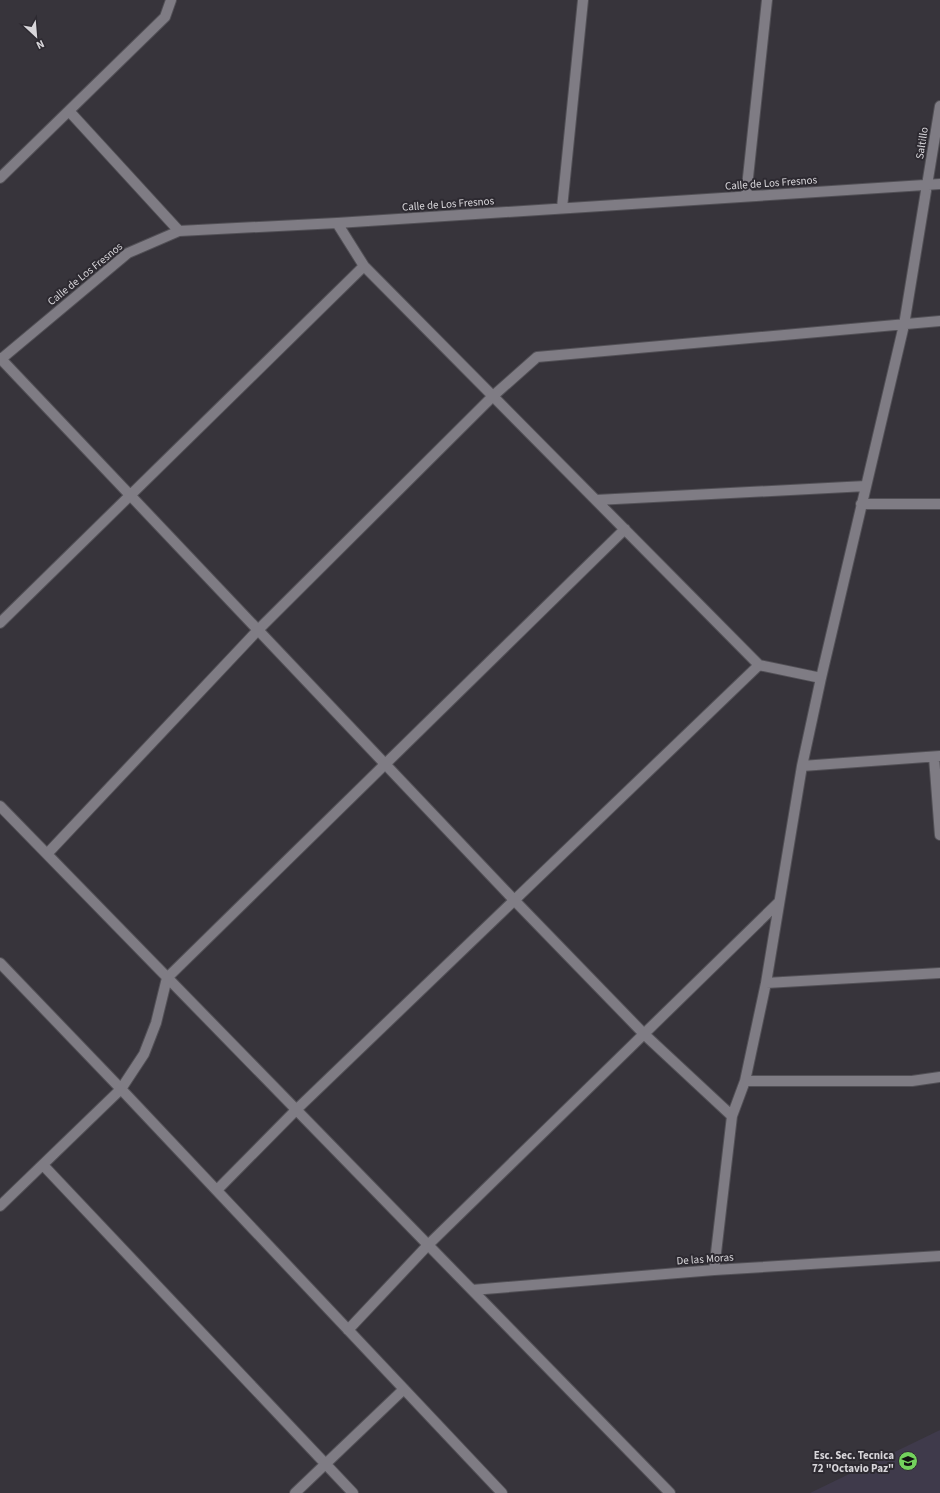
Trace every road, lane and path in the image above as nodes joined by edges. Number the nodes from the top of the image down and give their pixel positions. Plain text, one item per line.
1 (171, 0) edge
2 (583, 0) edge
3 (767, 0) edge
4 (940, 106) edge
5 (69, 111) junction
6 (0, 178) edge
7 (940, 184) edge
8 (927, 185) junction
9 (746, 196) junction
10 (562, 208) junction
11 (337, 223) junction
12 (179, 231) junction
13 (364, 266) junction
14 (940, 321) edge
15 (904, 325) junction
16 (0, 359) edge
17 (493, 396) junction
18 (866, 486) junction
19 (130, 495) junction
20 (596, 500) junction
21 (862, 504) junction
22 (940, 504) edge
23 (625, 530) junction
24 (0, 623) edge
25 (258, 630) junction
26 (759, 665) junction
27 (821, 678) junction
28 (937, 757) edge
29 (386, 764) junction
30 (802, 766) junction
31 (0, 806) edge
32 (940, 835) edge
33 (47, 854) junction
34 (515, 900) junction
35 (779, 902) junction
36 (0, 963) edge
37 (940, 973) edge
38 (167, 978) junction
39 (766, 983) junction
40 (645, 1035) junction
41 (940, 1077) edge
42 (745, 1081) junction
43 (121, 1088) junction
44 (296, 1110) junction
45 (732, 1116) junction
46 (43, 1165) junction
47 (217, 1190) junction
48 (0, 1206) edge
49 (428, 1245) junction
50 (940, 1256) edge
51 (714, 1270) junction
52 (472, 1290) junction
53 (348, 1330) junction
54 (404, 1389) junction
55 (325, 1464) junction
56 (295, 1493) edge
57 (353, 1493) edge
58 (502, 1493) edge
59 (670, 1493) edge

1 - 5 street
2 - 10 street
3 - 9 street
4 - 8 street, Saltillo
5 - 6 street
5 - 12 street
7 - 8 street, Calle de Los Fresnos
8 - 9 street, Calle de Los Fresnos
8 - 15 street, Saltillo
9 - 10 street, Calle de Los Fresnos
10 - 11 street, Calle de Los Fresnos
11 - 12 street, Calle de Los Fresnos
11 - 13 street
12 - 16 street, Calle de Los Fresnos
13 - 17 street
13 - 19 street
14 - 15 street
15 - 17 street
15 - 18 street, Saltillo
16 - 19 street
17 - 20 street
17 - 25 street
18 - 20 street
18 - 21 street, Saltillo
19 - 24 street
19 - 25 street
20 - 23 street
21 - 22 street
21 - 27 street, Saltillo
23 - 26 street
23 - 29 street
25 - 29 street
25 - 33 street
26 - 27 street
26 - 34 street
27 - 30 street, Saltillo
28 - 30 street
28 - 32 street
29 - 34 street
29 - 38 street
30 - 35 street, Saltillo
31 - 33 street
33 - 38 street
34 - 40 street
34 - 44 street
35 - 39 street, Saltillo
35 - 40 street
36 - 43 street
37 - 39 street
38 - 43 street
38 - 44 street
39 - 42 street, Saltillo
40 - 45 street
40 - 49 street
41 - 42 street
42 - 45 street, Saltillo
43 - 46 street
43 - 47 street
44 - 47 street
44 - 49 street
45 - 51 street, Saltillo
46 - 48 street
46 - 55 street
47 - 53 street
49 - 52 street
49 - 53 street
50 - 51 street, De las Moras
51 - 52 street, De las Moras
52 - 59 street
53 - 54 street
54 - 55 street
54 - 58 street
55 - 56 street
55 - 57 street

